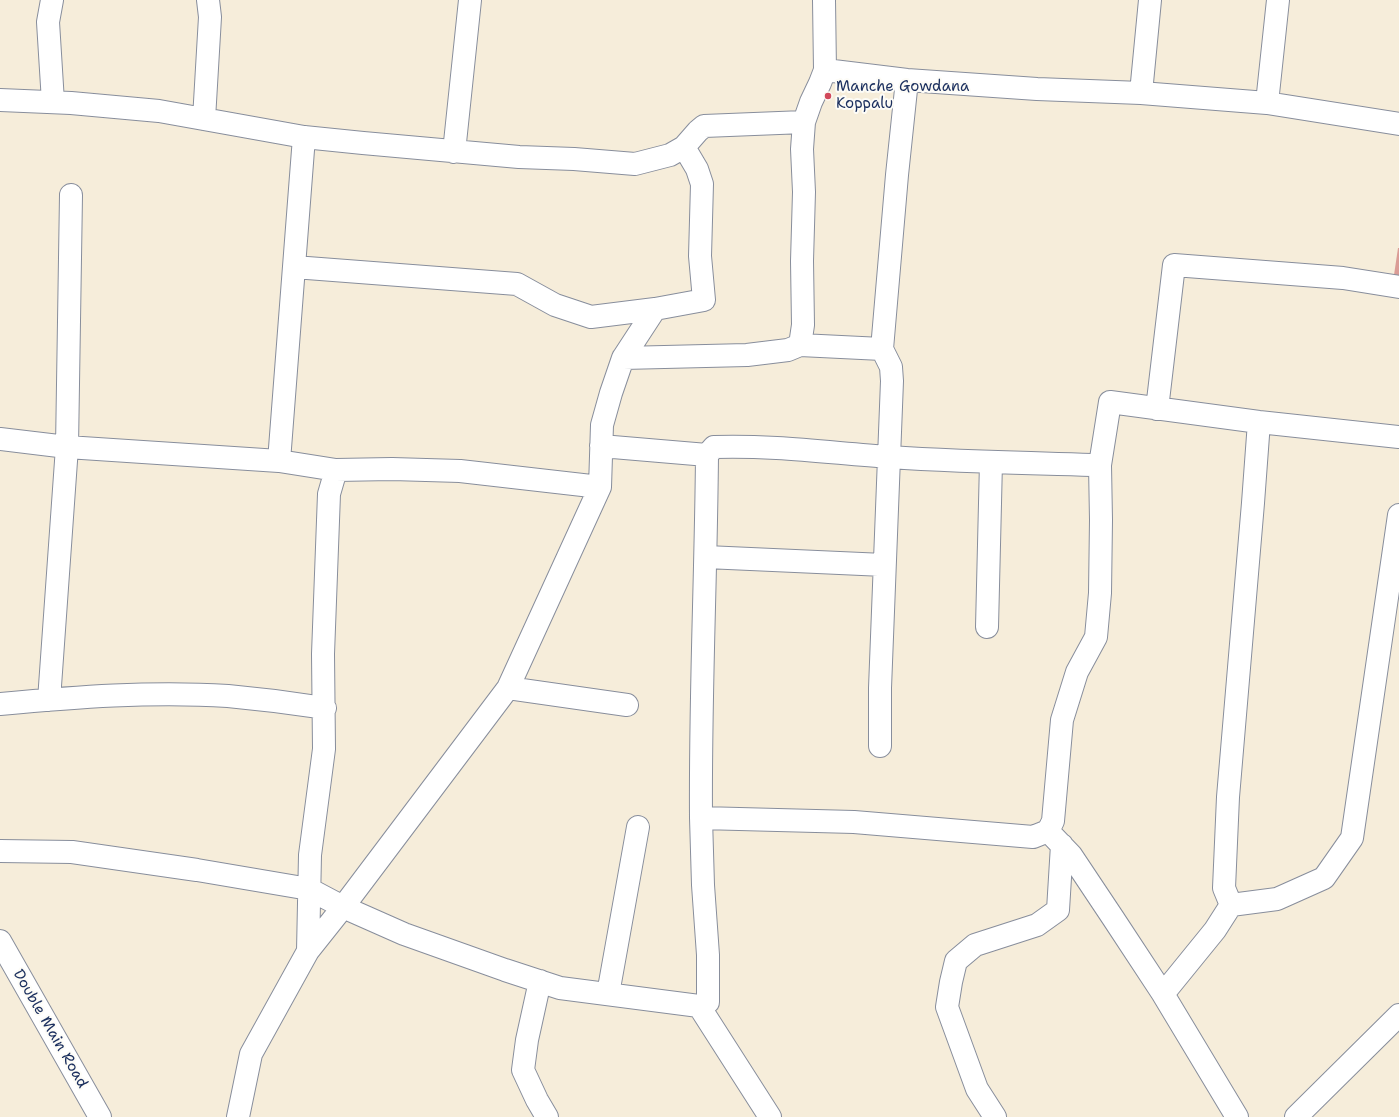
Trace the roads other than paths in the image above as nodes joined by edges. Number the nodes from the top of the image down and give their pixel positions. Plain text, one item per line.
1 (52, 0) edge
2 (208, 0) edge
3 (470, 0) edge
4 (824, 0) edge
5 (1150, 0) edge
6 (1278, 0) edge
7 (825, 70) junction
8 (907, 80) junction
9 (1141, 93) junction
10 (0, 100) edge
11 (52, 102) junction
12 (1268, 104) junction
13 (204, 119) junction
14 (804, 122) junction
15 (1399, 124) edge
16 (304, 137) junction
17 (684, 148) junction
18 (454, 152) junction
19 (71, 195) dead end
20 (294, 267) junction
21 (1399, 287) edge
22 (655, 309) junction
23 (800, 345) junction
24 (882, 349) junction
25 (623, 358) junction
26 (1157, 409) junction
27 (1259, 422) junction
28 (1399, 437) edge
29 (0, 439) edge
30 (601, 446) junction
31 (67, 447) junction
32 (707, 455) junction
33 (890, 457) junction
34 (279, 461) junction
35 (991, 462) junction
36 (1100, 465) junction
37 (336, 470) junction
38 (600, 487) junction
39 (1399, 515) edge
40 (706, 557) junction
41 (884, 565) junction
42 (987, 627) dead end
43 (508, 688) junction
44 (49, 700) junction
45 (0, 704) edge
46 (627, 705) dead end
47 (325, 708) junction
48 (880, 746) dead end
49 (701, 818) junction
50 (638, 826) dead end
51 (1055, 838) junction
52 (0, 851) edge
53 (309, 889) junction
54 (1231, 905) junction
55 (343, 907) junction
56 (0, 941) edge
57 (308, 951) junction
58 (540, 981) junction
59 (608, 994) junction
60 (1163, 994) junction
61 (699, 1006) junction
62 (1399, 1015) edge
63 (100, 1117) edge
64 (238, 1117) edge
65 (547, 1117) edge
66 (770, 1117) edge
67 (995, 1117) edge
68 (1237, 1117) edge
69 (1296, 1117) edge

1 - 11 street
2 - 13 street
3 - 18 street
4 - 7 street
5 - 9 street
6 - 12 street
7 - 8 street
7 - 14 street
8 - 9 street
8 - 24 street
9 - 12 street
10 - 11 street
11 - 13 street
12 - 15 street
13 - 16 street
14 - 17 street
14 - 23 street
16 - 18 street
16 - 20 street
17 - 18 street
17 - 22 street
19 - 31 street
20 - 22 street
20 - 34 street
21 - 26 street
22 - 25 street
23 - 24 street
23 - 25 street
24 - 33 street
25 - 30 street
26 - 27 street
26 - 36 street
27 - 28 street
27 - 54 street
29 - 31 street
30 - 32 street
30 - 38 street
31 - 34 street
31 - 44 street
32 - 33 street
32 - 40 street
33 - 35 street
33 - 41 street
34 - 37 street
35 - 36 street
35 - 42 street
36 - 51 street
37 - 38 street
37 - 47 street
38 - 43 street
39 - 54 street
40 - 41 street
40 - 49 street
41 - 48 street
43 - 46 street
43 - 55 street
44 - 45 street
44 - 47 street
47 - 53 street
49 - 51 street
49 - 61 street
50 - 59 street
51 - 60 street
51 - 67 street
52 - 53 street
53 - 55 street
53 - 57 street
54 - 60 street
55 - 57 street
55 - 58 street
56 - 63 street, Double Main Road
57 - 64 street
58 - 59 street
58 - 65 street
59 - 61 street
60 - 68 street
61 - 66 street
62 - 69 street

